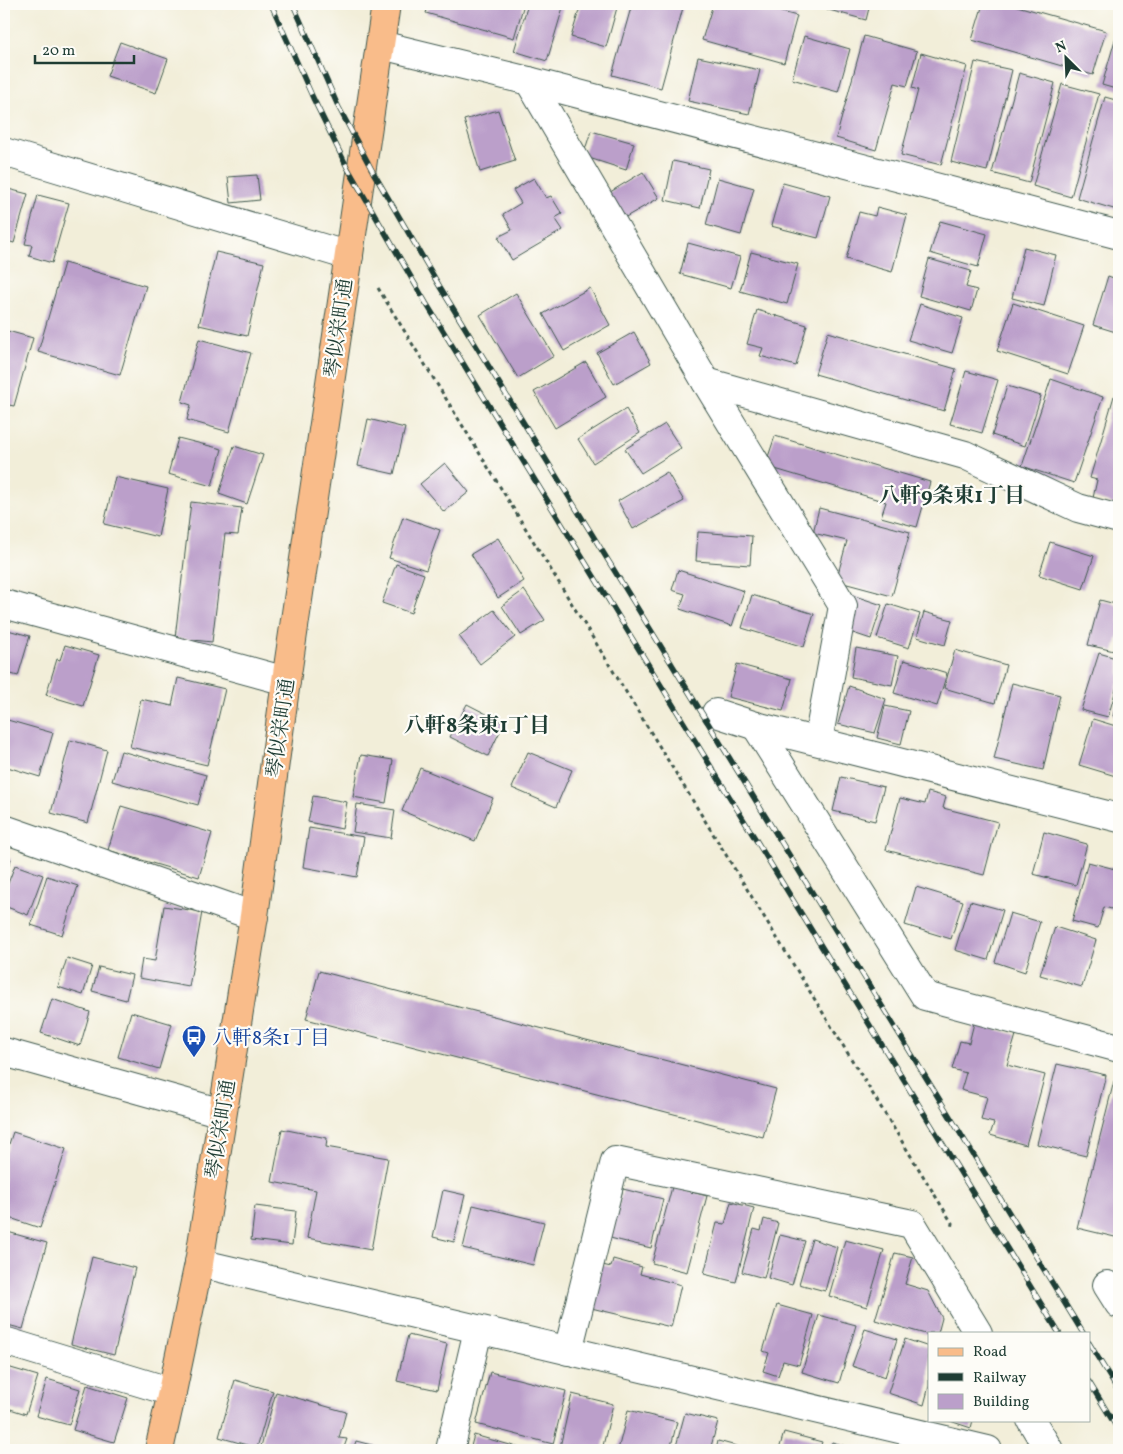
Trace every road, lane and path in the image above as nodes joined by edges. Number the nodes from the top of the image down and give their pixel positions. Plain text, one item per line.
1 (386, 4) edge
2 (381, 44) junction
3 (530, 81) junction
4 (4, 152) edge
5 (1119, 235) edge
6 (349, 256) junction
7 (378, 288) dead end
8 (706, 382) junction
9 (1119, 519) edge
10 (4, 604) edge
11 (286, 682) junction
12 (716, 713) dead end
13 (756, 726) junction
14 (818, 741) junction
15 (1119, 818) edge
16 (4, 829) edge
17 (254, 916) junction
18 (1119, 1048) edge
19 (4, 1052) edge
20 (222, 1113) junction
21 (951, 1231) dead end
22 (198, 1263) junction
23 (478, 1330) junction
24 (977, 1332) edge
25 (4, 1341) edge
26 (568, 1351) junction
27 (172, 1392) junction
28 (1032, 1422) edge
29 (159, 1450) edge
30 (450, 1450) edge
31 (988, 1450) edge
32 (1049, 1450) edge

1 - 2 main road, 琴似栄町通
2 - 3 street
2 - 6 main road, 琴似栄町通
3 - 5 street
3 - 8 street
4 - 6 street
6 - 11 main road, 琴似栄町通
7 - 21 path
8 - 9 street
8 - 14 street
10 - 11 street
11 - 17 main road, 琴似栄町通
12 - 13 street
13 - 14 street
13 - 18 street
14 - 15 street
16 - 17 street
17 - 20 main road, 琴似栄町通
19 - 20 street
20 - 22 main road, 琴似栄町通
22 - 23 street
22 - 27 main road, 琴似栄町通
23 - 26 street
23 - 30 street
24 - 26 street
25 - 27 street
26 - 31 street
27 - 29 main road, 琴似栄町通
28 - 32 street

